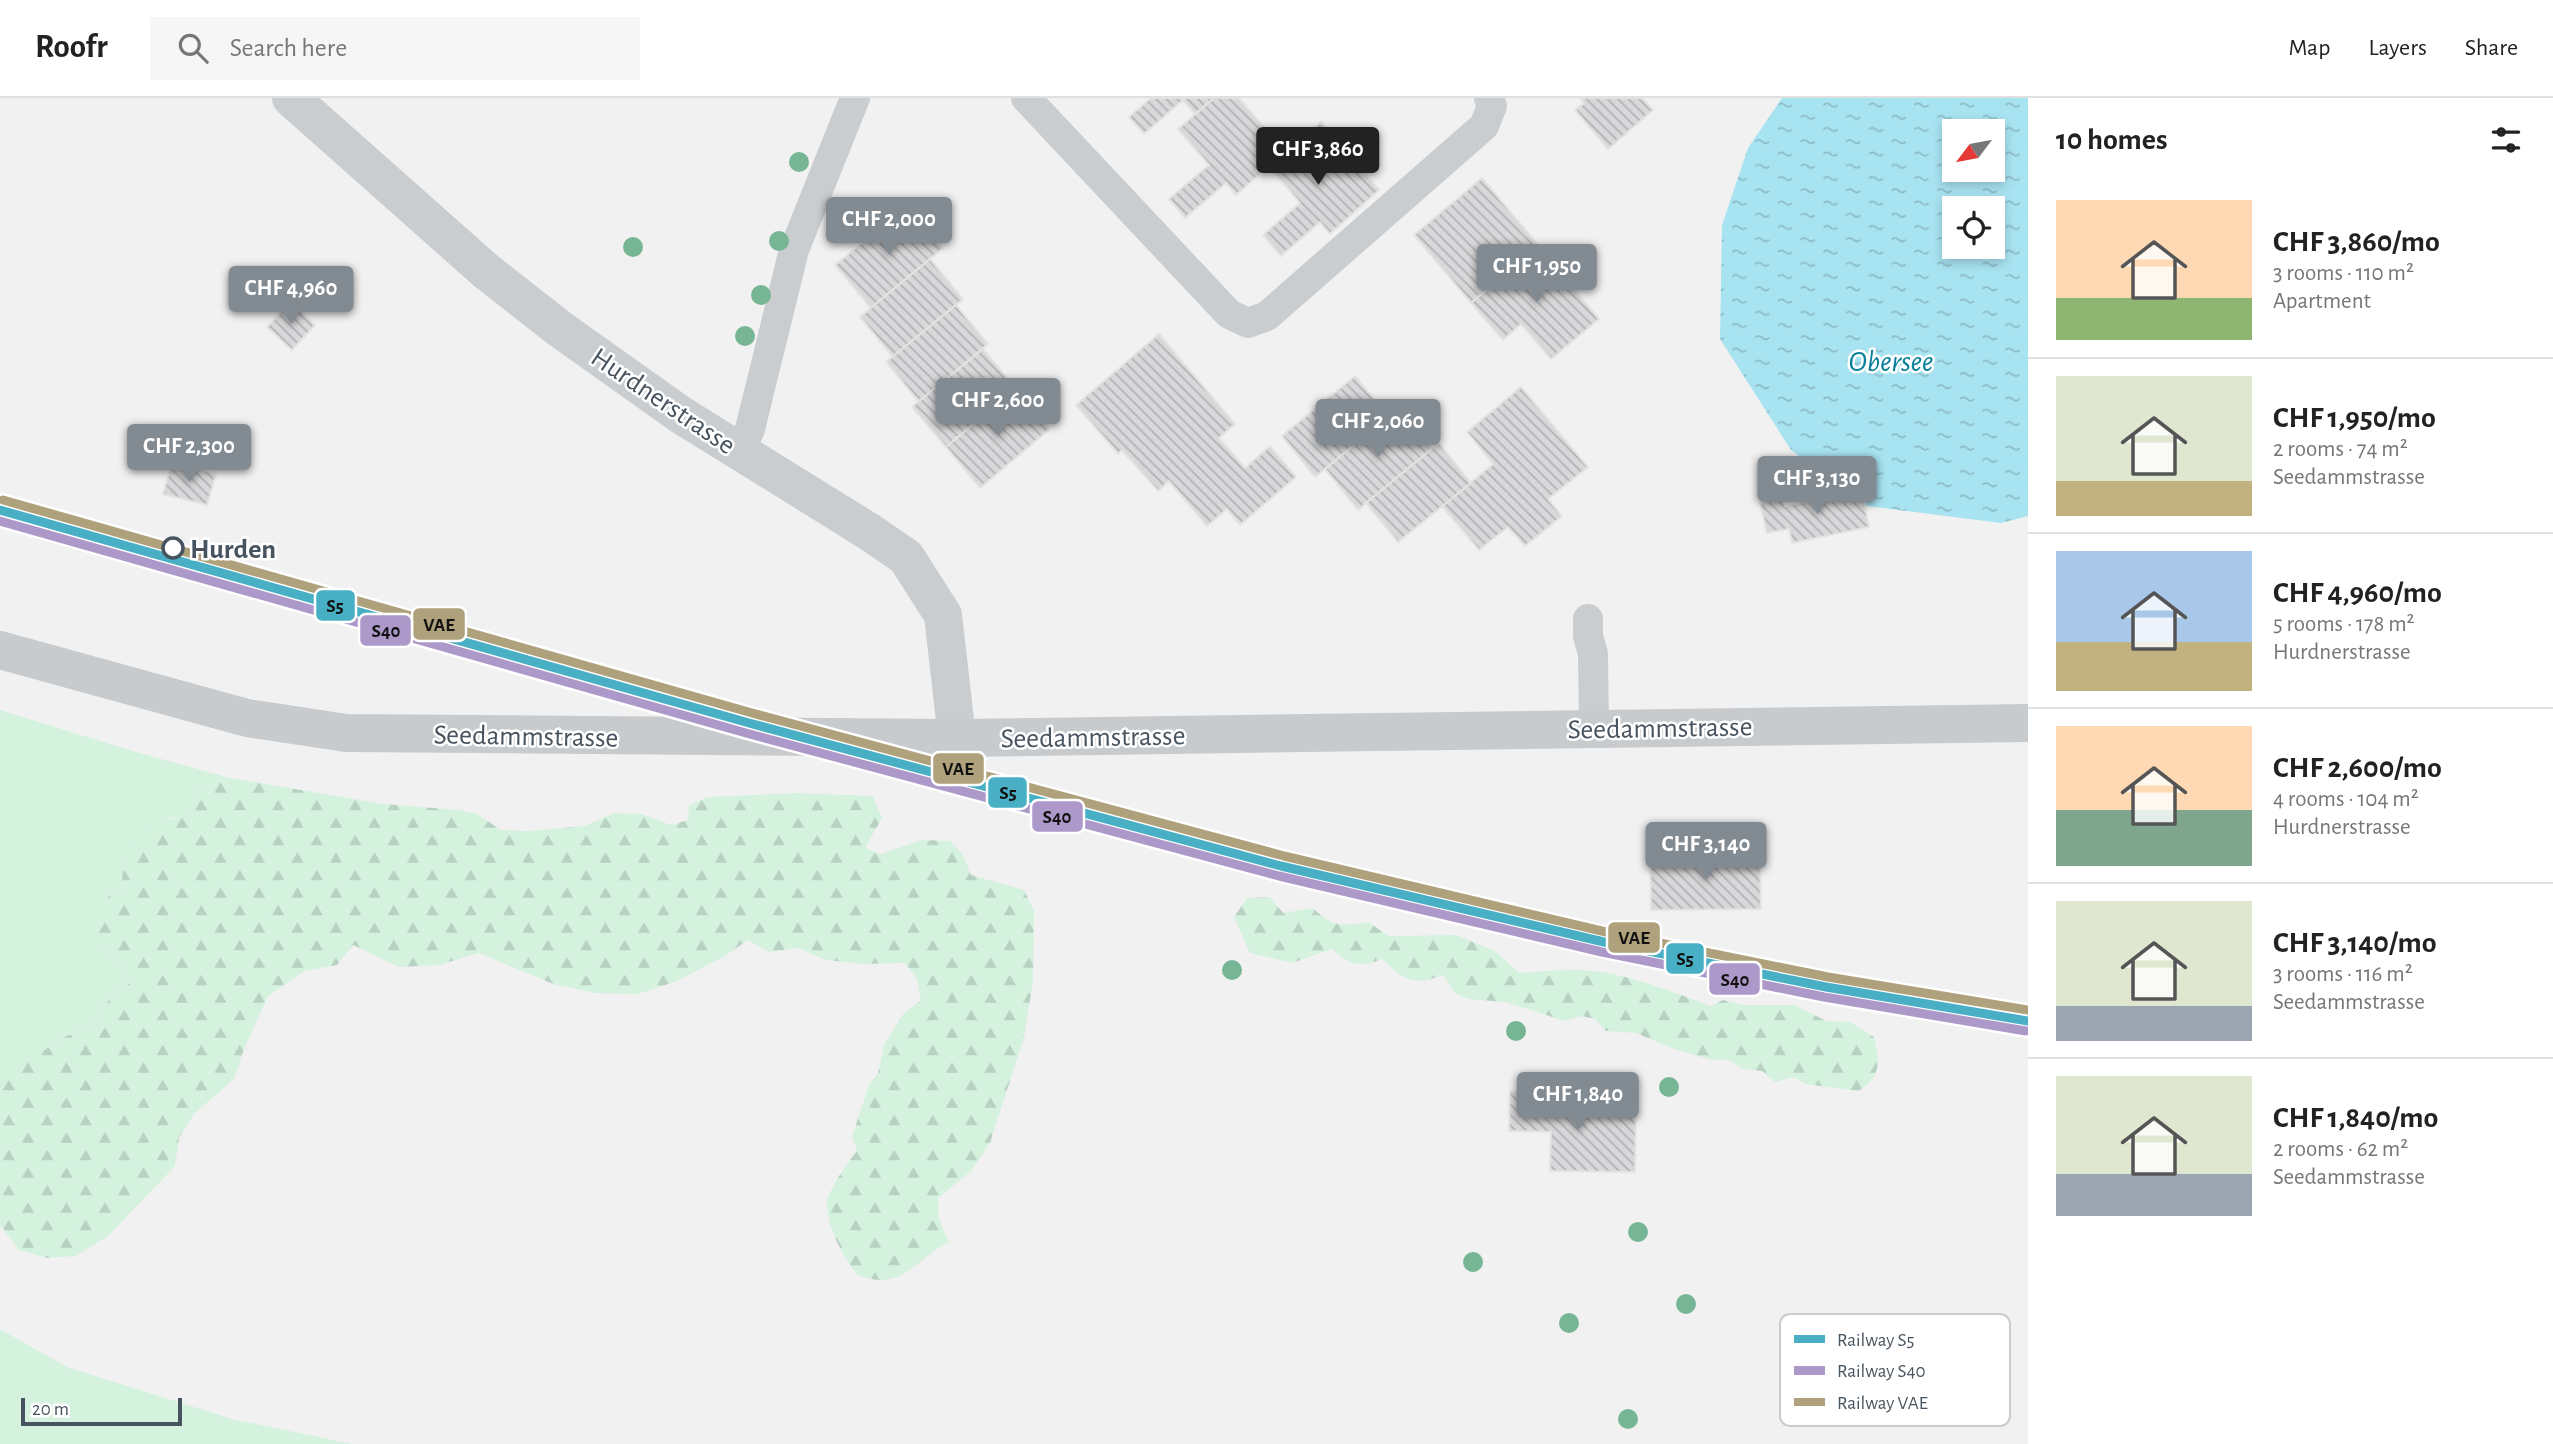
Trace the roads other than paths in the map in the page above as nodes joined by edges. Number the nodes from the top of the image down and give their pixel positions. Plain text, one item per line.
1 (291, 98) edge
2 (855, 98) edge
3 (1026, 98) edge
4 (1489, 98) edge
5 (740, 451) junction
6 (1588, 619) dead end
7 (0, 650) edge
8 (2028, 723) edge
9 (1594, 727) junction
10 (957, 738) junction

1 - 5 street, Hurdnerstrasse
2 - 5 lane
3 - 4 lane
5 - 10 street, Hurdnerstrasse
6 - 9 lane
7 - 10 main road, Seedammstrasse
8 - 9 main road, Seedammstrasse
9 - 10 main road, Seedammstrasse

